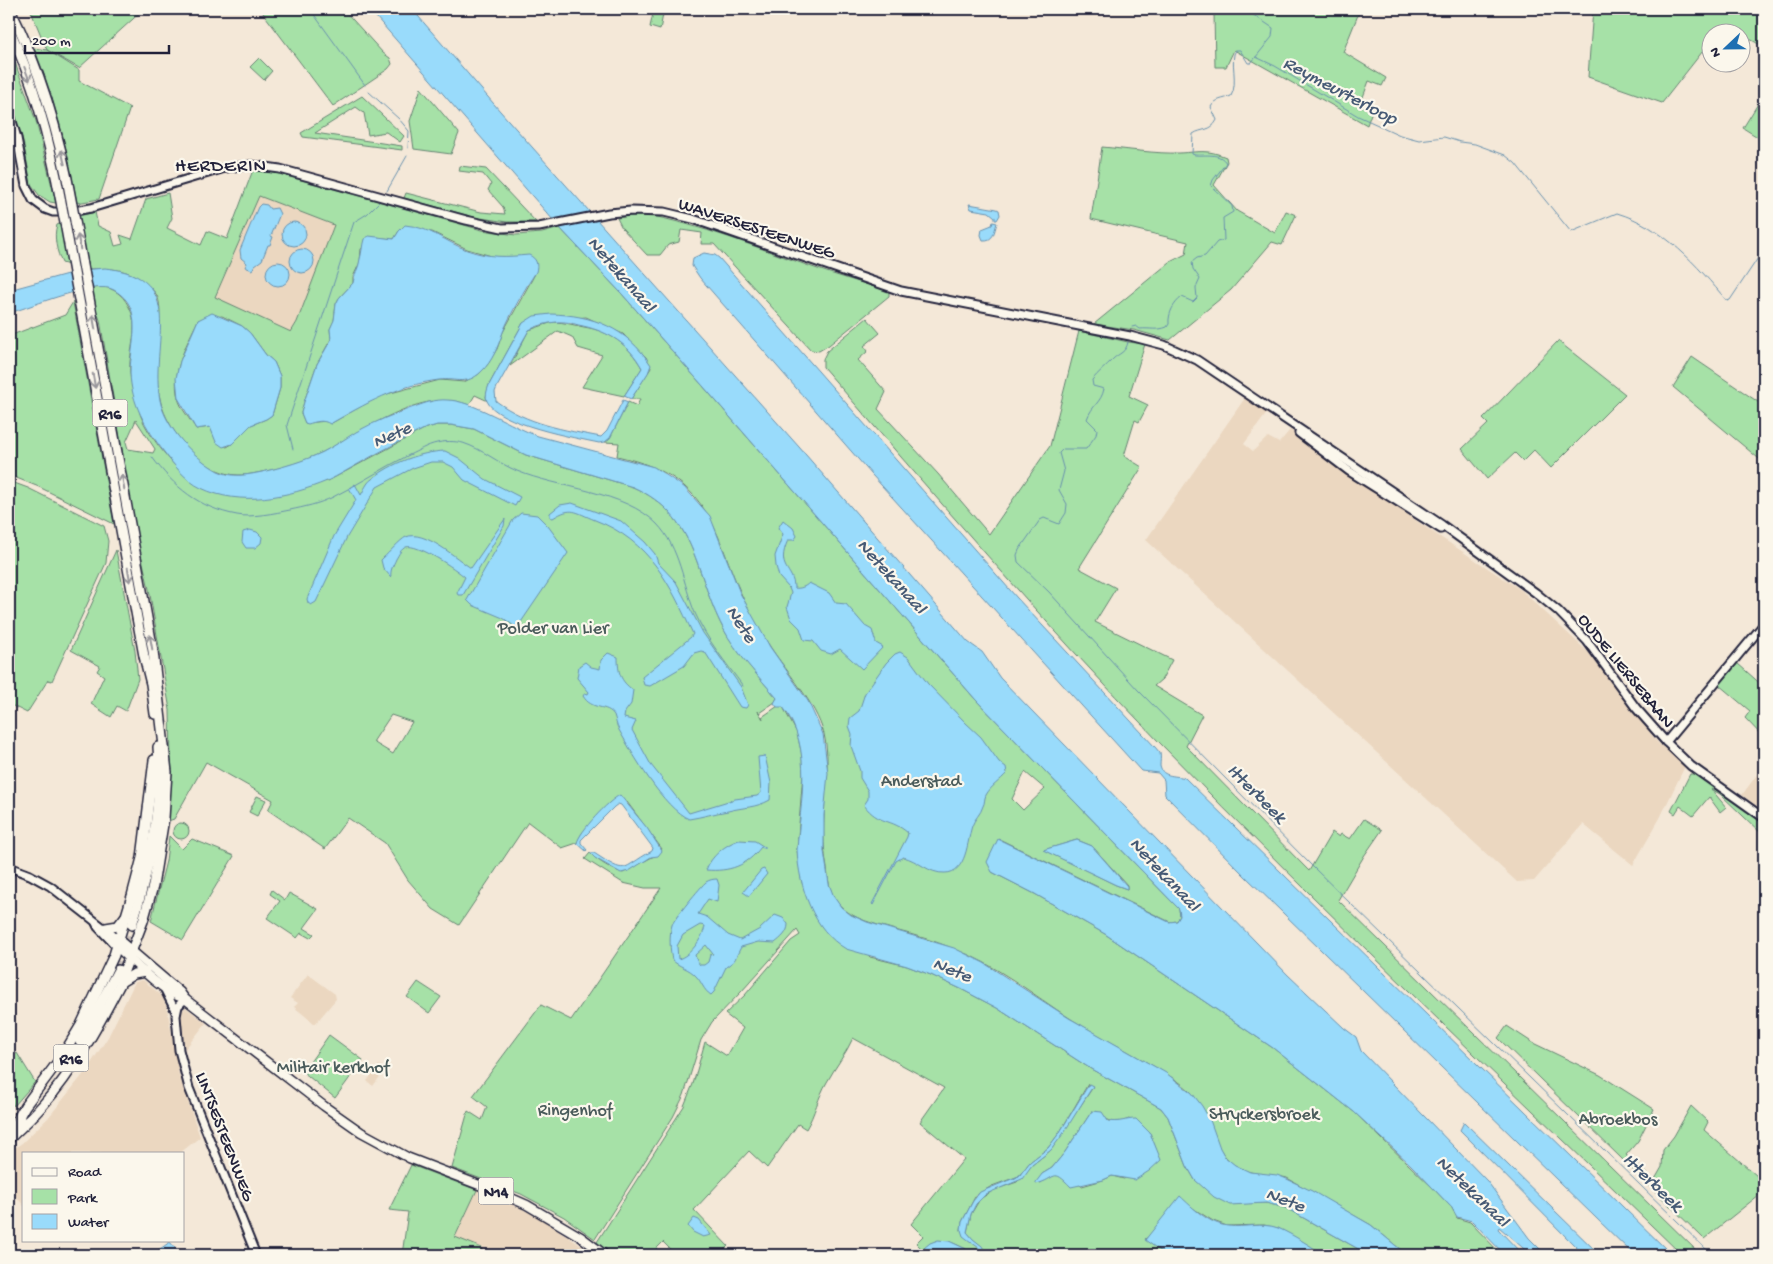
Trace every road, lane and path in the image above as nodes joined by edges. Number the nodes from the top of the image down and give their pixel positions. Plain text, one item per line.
1 (10, 9) edge
2 (9, 29) edge
3 (9, 111) edge
4 (1130, 336) joint
5 (1764, 624) edge
6 (160, 741) junction
7 (1666, 742) junction
8 (1764, 818) edge
9 (9, 867) edge
10 (127, 915) junction
11 (96, 923) junction
12 (134, 926) tunnel mouth
13 (106, 928) junction
14 (118, 943) junction
15 (131, 955) junction
16 (145, 972) junction
17 (122, 982) junction
18 (164, 988) junction
19 (185, 999) junction
20 (176, 1012) junction
21 (17, 1120) junction
22 (9, 1128) edge
23 (9, 1137) edge
24 (256, 1255) edge
25 (604, 1255) edge

6 -> 1 highway, R16, bridge
2 -> 6 highway, R16, bridge
3 - 4 main road, WAVERSESTEENWEG
4 - 7 main road, OUDE LIERSEBAAN
5 - 7 main road
6 - 10 highway
6 - 12 highway, R16
6 - 15 highway
7 - 8 main road, OUDE LIERSEBAAN
9 - 11 main road, N14
10 - 13 highway
10 - 14 highway
11 - 13 main road, N14
11 - 14 main road, N14
13 - 14 main road, N14
14 - 15 main road, N14
14 - 21 highway
15 - 16 main road, N14
15 - 17 highway
15 - 19 main road, N14
16 - 17 highway
16 - 18 main road, N14
17 - 23 highway
18 - 19 main road, N14
18 - 20 main road
19 - 20 main road
19 - 25 main road, N14
20 - 24 main road, LINTSESTEENWEG
21 - 22 highway, R16
21 - 23 highway, R16

